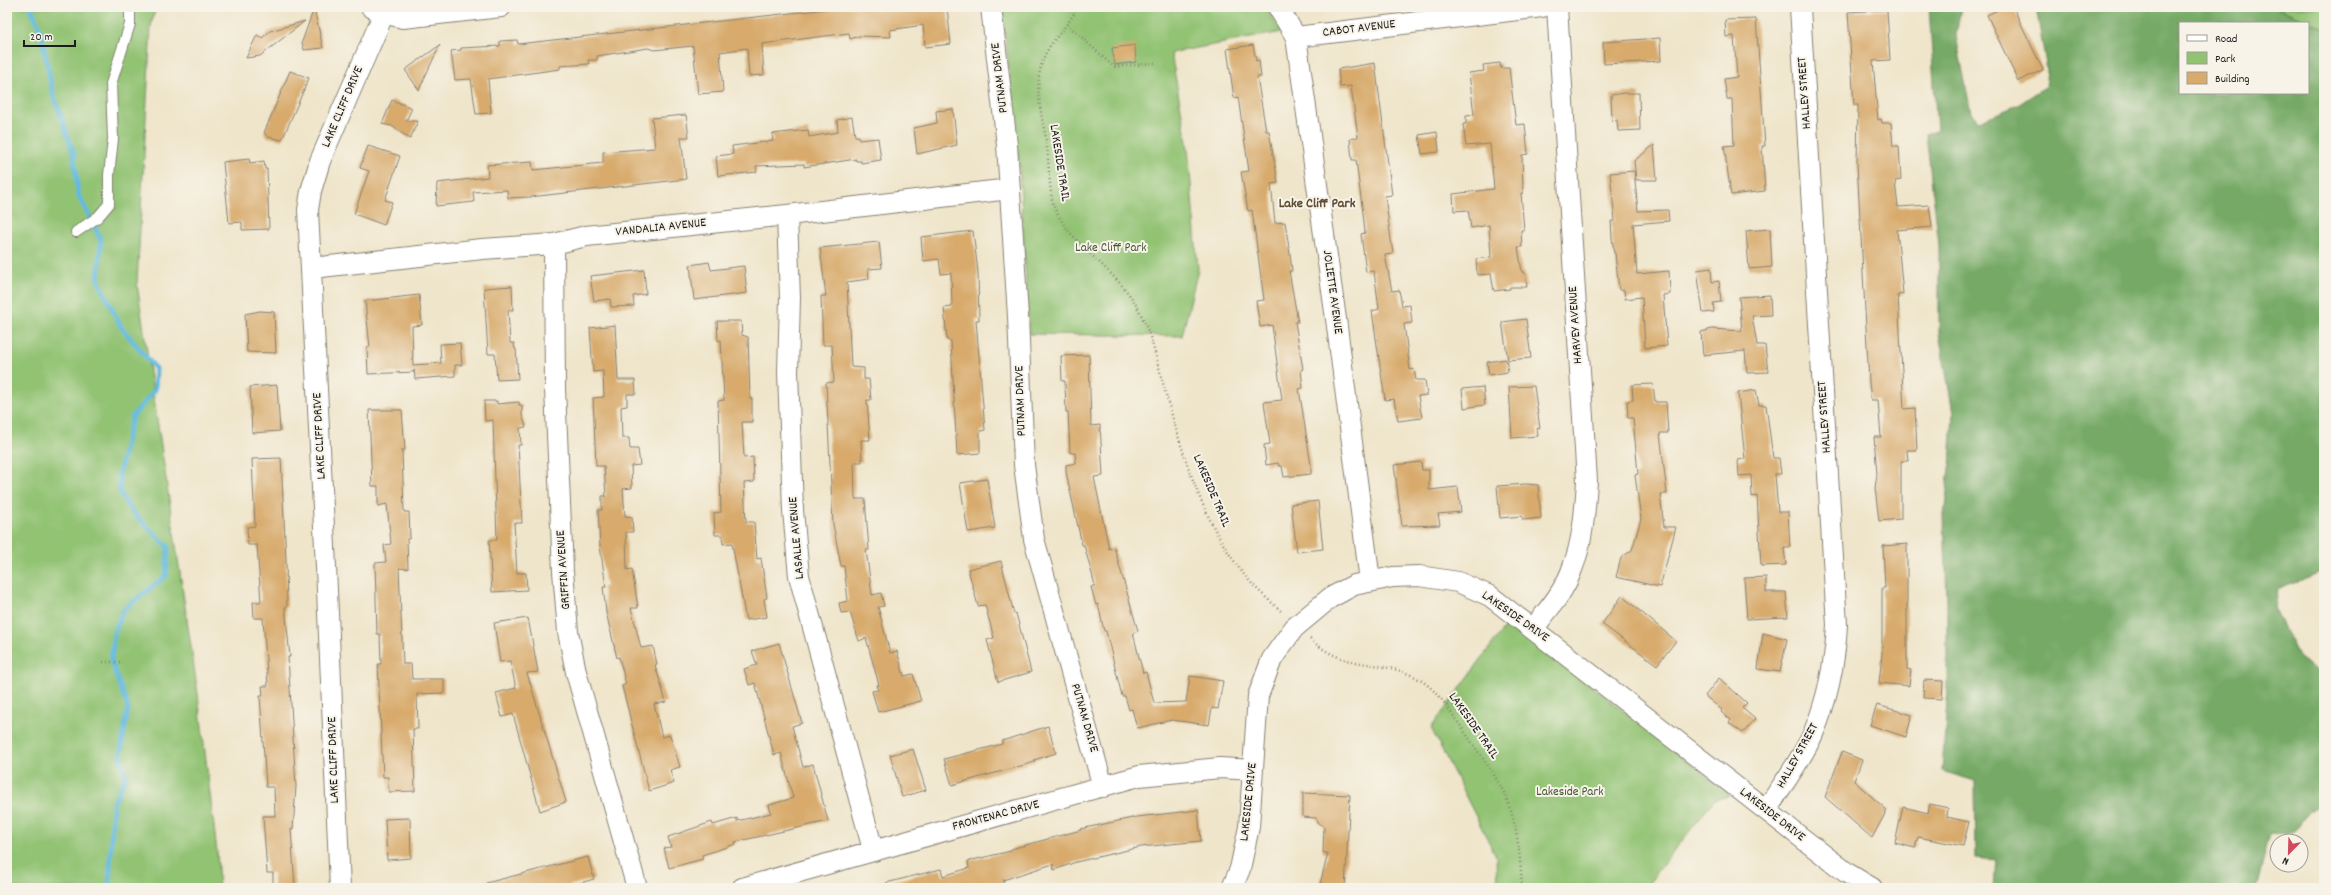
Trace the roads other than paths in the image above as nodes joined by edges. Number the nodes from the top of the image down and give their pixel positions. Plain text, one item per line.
1 (130, 7) edge
2 (501, 7) edge
3 (991, 7) edge
4 (1278, 7) edge
5 (1542, 7) edge
6 (1557, 7) edge
7 (1800, 7) edge
8 (377, 10) edge
9 (1296, 37) junction
10 (1010, 189) junction
11 (787, 215) junction
12 (76, 232) dead end
13 (554, 244) junction
14 (312, 268) junction
15 (1370, 581) junction
16 (1533, 629) junction
17 (1253, 770) junction
18 (1103, 787) junction
19 (1766, 810) junction
20 (873, 850) junction
21 (340, 888) edge
22 (637, 888) edge
23 (742, 888) edge
24 (1232, 888) edge
25 (1872, 888) edge

1 - 12 lane
2 - 8 street
3 - 10 street, PUTNAM DRIVE
4 - 9 street, JOLIETTE AVENUE
5 - 9 street, CABOT AVENUE
6 - 16 street, HARVEY AVENUE
7 - 19 street, HALLEY STREET
8 - 14 street, LAKE CLIFF DRIVE
9 - 15 street, JOLIETTE AVENUE
10 - 11 street, VANDALIA AVENUE
10 - 18 street, PUTNAM DRIVE
11 - 13 street, VANDALIA AVENUE
11 - 20 street, LASALLE AVENUE
13 - 14 street, VANDALIA AVENUE
13 - 22 street, GRIFFIN AVENUE
14 - 21 street, LAKE CLIFF DRIVE
15 - 16 street, LAKESIDE DRIVE
15 - 17 street, LAKESIDE DRIVE
16 - 19 street, LAKESIDE DRIVE
17 - 18 street, FRONTENAC DRIVE
17 - 24 street, LAKESIDE DRIVE
18 - 20 street, FRONTENAC DRIVE
19 - 25 street, LAKESIDE DRIVE
20 - 23 street, FRONTENAC DRIVE

